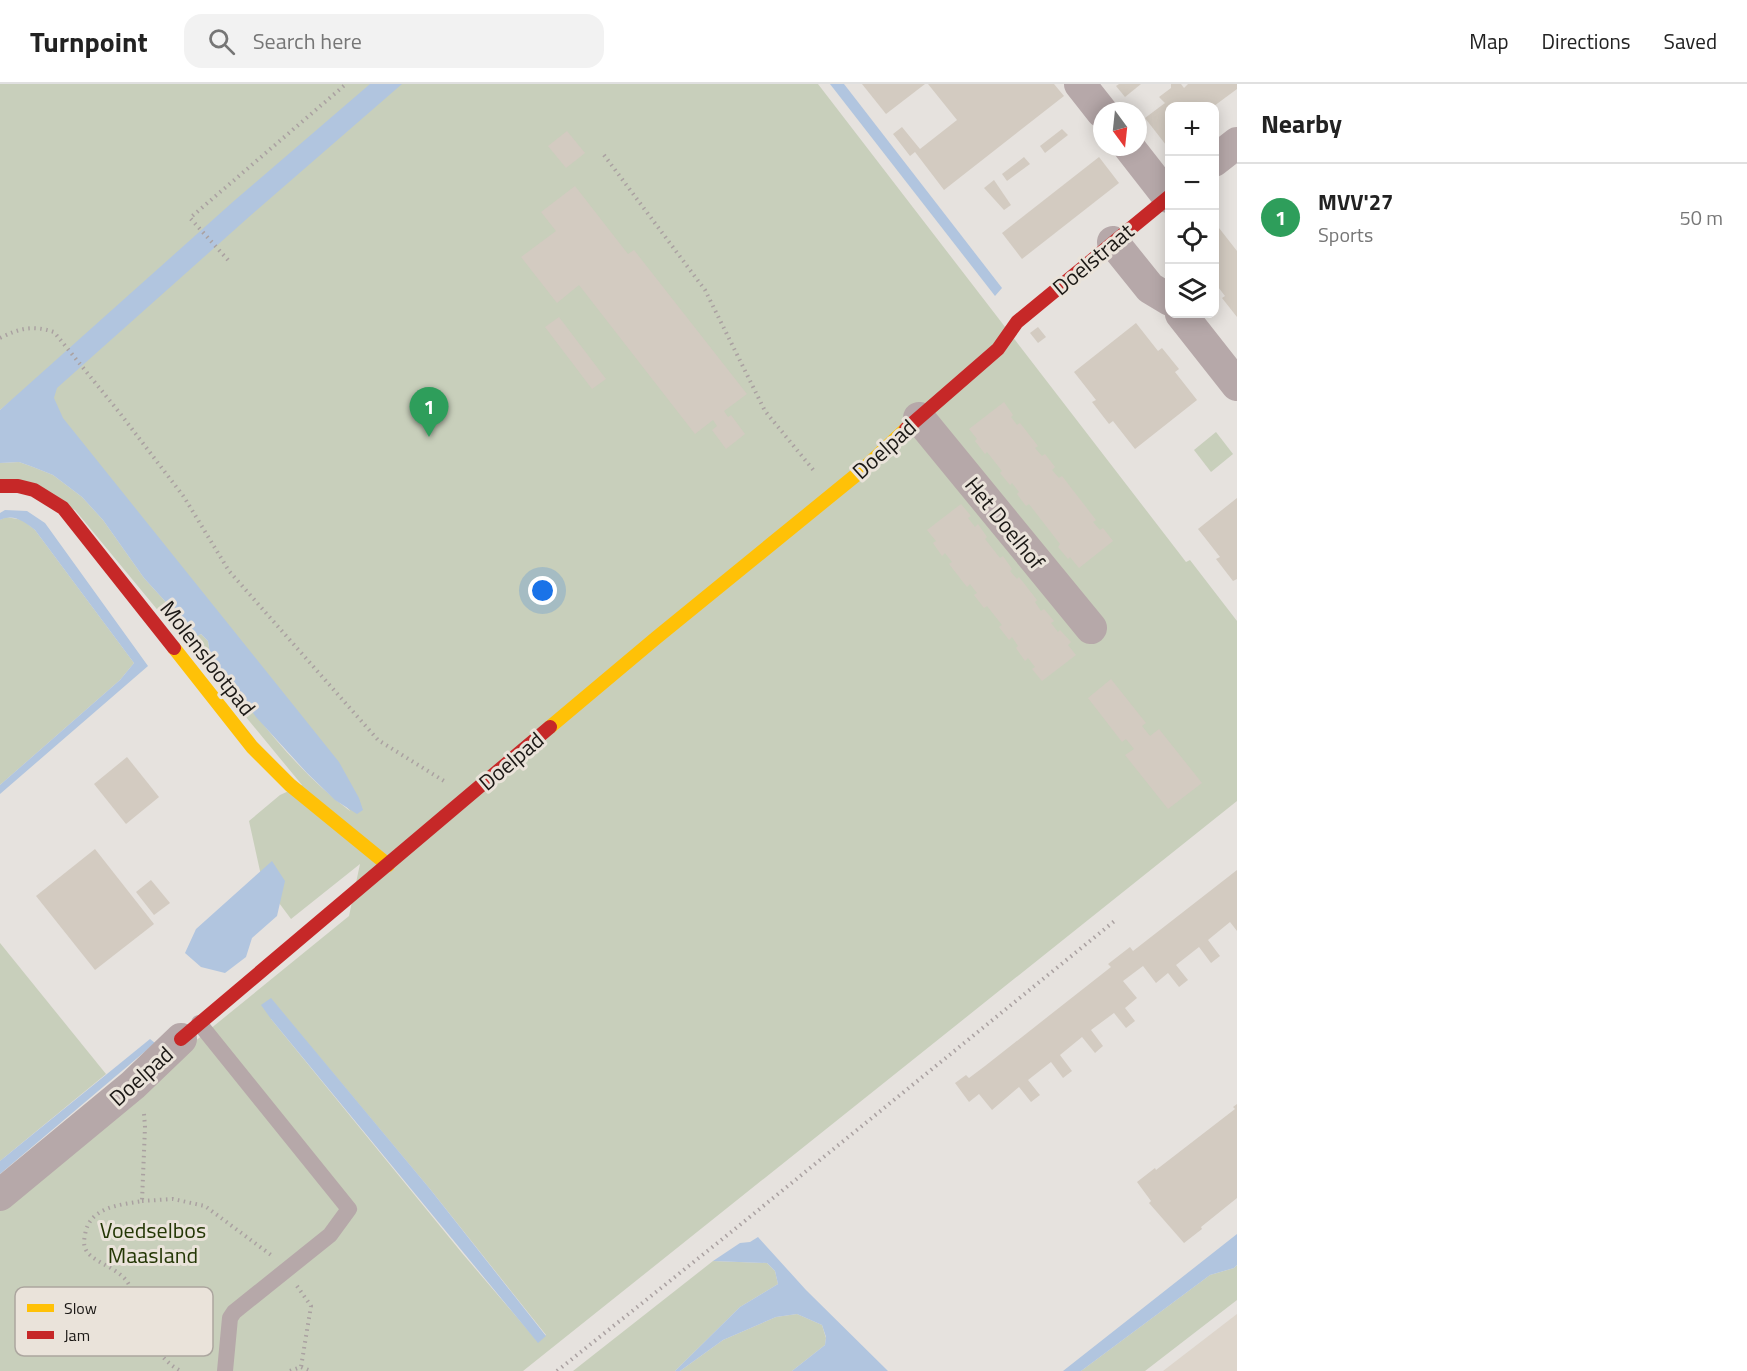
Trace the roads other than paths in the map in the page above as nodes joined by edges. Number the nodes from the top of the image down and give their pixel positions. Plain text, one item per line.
1 (1080, 84) edge
2 (1094, 102) edge
3 (1237, 143) edge
4 (1136, 156) edge
5 (1219, 157) edge
6 (1165, 191) edge
7 (1165, 199) edge
8 (1113, 242) junction
9 (1165, 297) edge
10 (1184, 318) edge
11 (1017, 322) joint
12 (1237, 385) edge
13 (919, 418) junction
14 (0, 486) edge
15 (1091, 628) dead end
16 (388, 865) junction
17 (190, 1031) junction
18 (0, 1195) edge
19 (225, 1371) edge

1 - 2 street
3 - 5 street
4 - 6 street
7 - 8 street, Doelstraat
8 - 9 street
8 - 11 street, Doelstraat
10 - 12 street
11 - 13 street, Doelpad
13 - 15 street, Het Doelhof
13 - 16 street, Doelpad
14 - 16 street, Molenslootpad
16 - 17 street, Doelpad
17 - 18 street, Doelpad
17 - 19 lane

